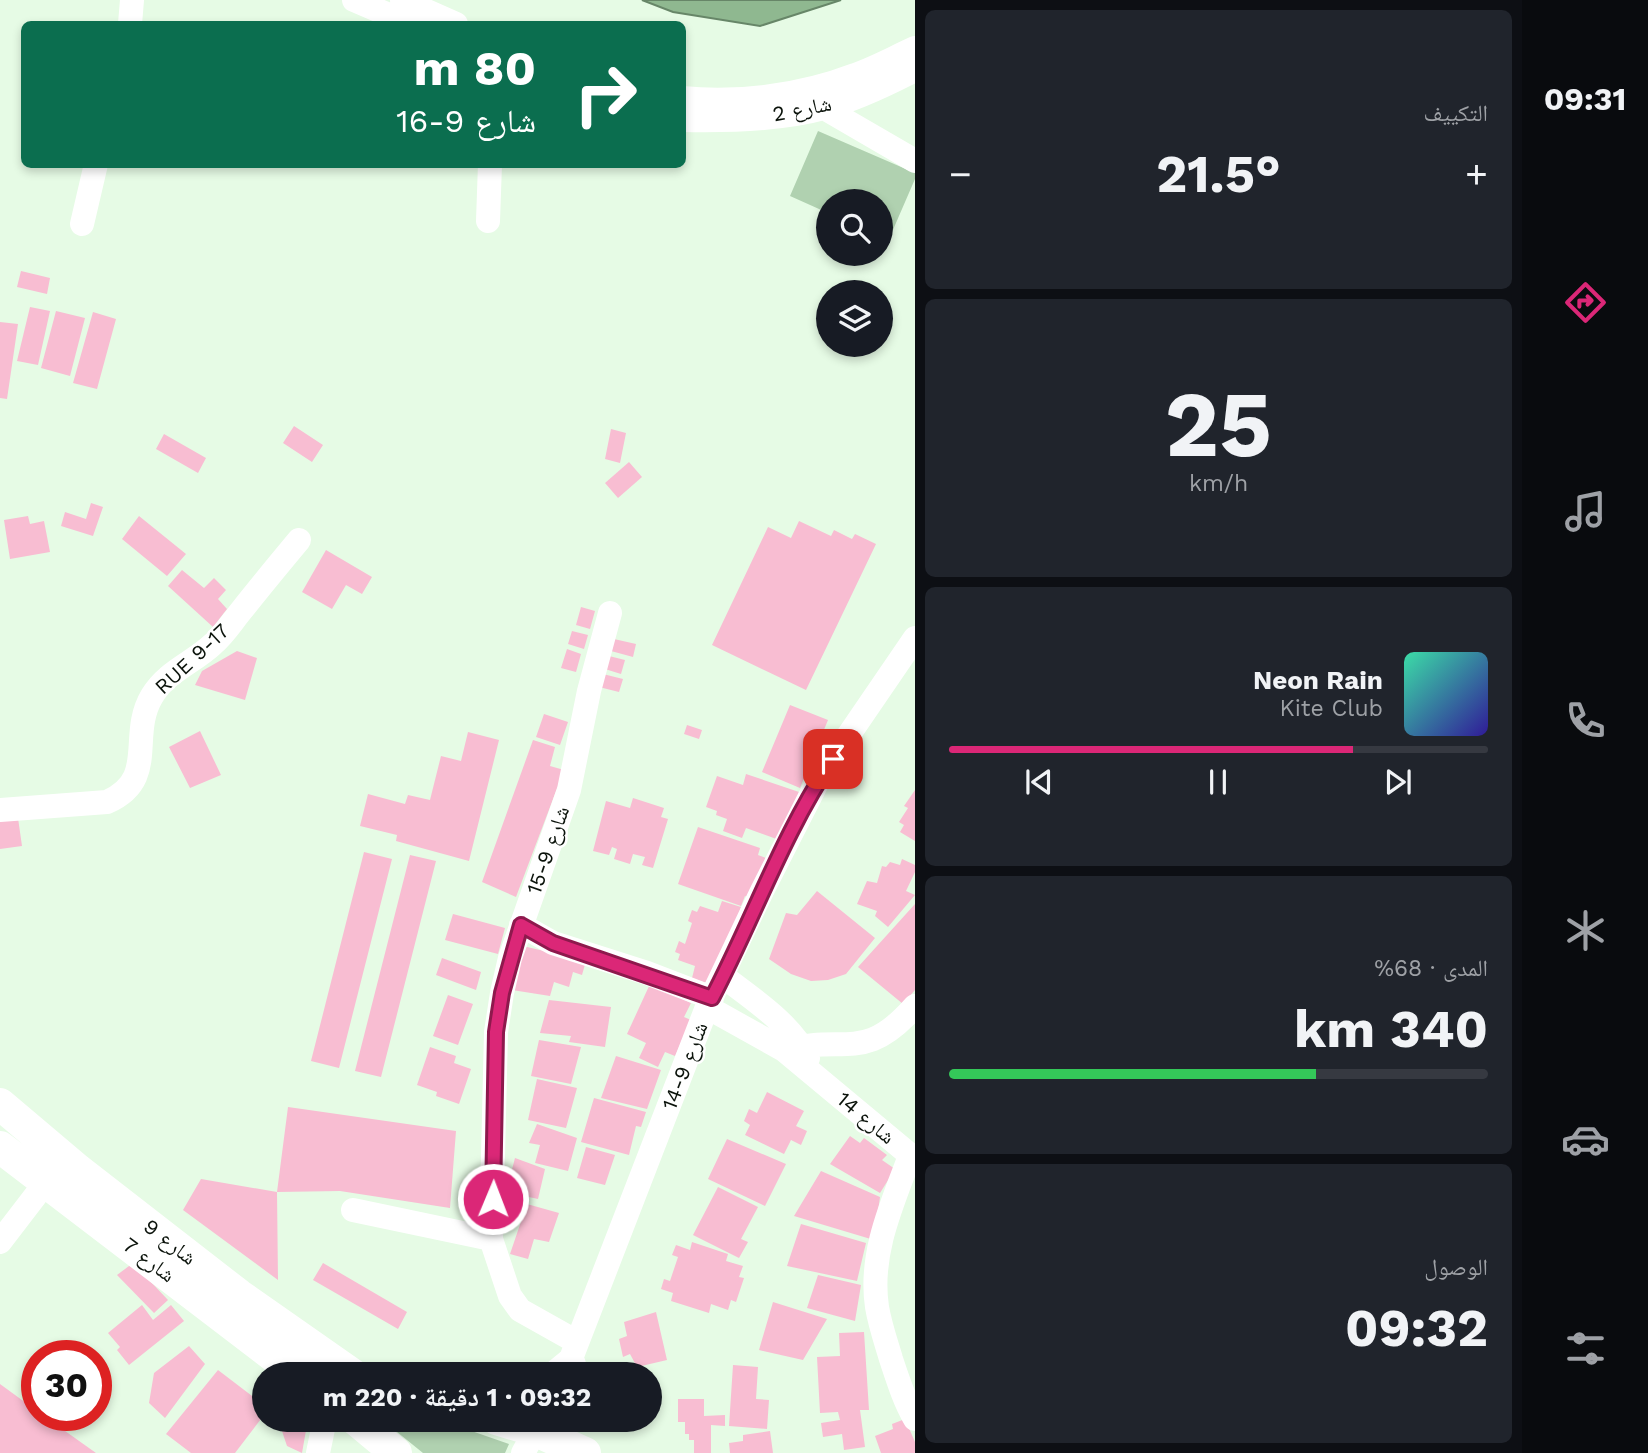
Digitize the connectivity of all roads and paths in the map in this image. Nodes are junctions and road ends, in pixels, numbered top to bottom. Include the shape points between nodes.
1 (132, 0) edge
2 (402, 0) edge
3 (359, 1) edge
4 (130, 21) edge
5 (403, 21) edge
6 (449, 21) edge
7 (915, 48) edge
8 (915, 70) edge
9 (686, 98) edge
10 (824, 108) junction
11 (686, 120) edge
12 (915, 162) edge
13 (95, 168) edge
14 (490, 168) edge
15 (488, 221) dead end
16 (82, 224) dead end
17 (299, 540) dead end
18 (610, 613) dead end
19 (915, 638) edge
20 (0, 810) edge
21 (521, 925) junction
22 (714, 994) junction
23 (915, 1006) edge
24 (793, 1048) junction
25 (0, 1104) edge
26 (0, 1147) edge
27 (913, 1157) edge
28 (46, 1182) junction
29 (353, 1210) dead end
30 (491, 1239) junction
31 (0, 1242) edge
32 (281, 1362) edge
33 (333, 1362) edge
34 (565, 1362) edge
35 (569, 1362) edge
36 (915, 1419) edge
37 (323, 1432) edge
38 (371, 1432) edge
39 (575, 1432) edge
40 (534, 1434) edge
41 (318, 1453) edge
42 (396, 1453) edge
43 (585, 1453) edge

1 - 4 street
2 - 6 street
3 - 5 street
7 - 9 street, شارع 2 via 854,76 804,90 747,98
8 - 10 street, شارع 2
10 - 11 street, شارع 2
10 - 12 street
13 - 16 street
14 - 15 street
17 - 20 street, RUE 9-17 via 214,644 164,679 152,696 143,717 138,771 122,796 107,802
18 - 21 street, شارع 9-15 via 569,790
19 - 22 street, شارع 9-14 via 820,777
21 - 22 street via 553,943
21 - 30 street, شارع 9-15 via 496,1032
22 - 24 street
22 - 24 street via 767,1011
22 - 35 street, شارع 9-14
23 - 24 street via 891,1030 866,1043
24 - 27 street, شارع 14 via 818,1077
25 - 33 main road, شارع 9 via 239,1295
26 - 28 main road, شارع 7
27 - 36 street via 887,1217 876,1277 885,1339 904,1401
28 - 31 street
28 - 32 main road, شارع 7
29 - 30 street
30 - 34 street, شارع 9-15 via 510,1296
37 - 41 street
38 - 42 main road
39 - 43 main road
40 - 43 main road

